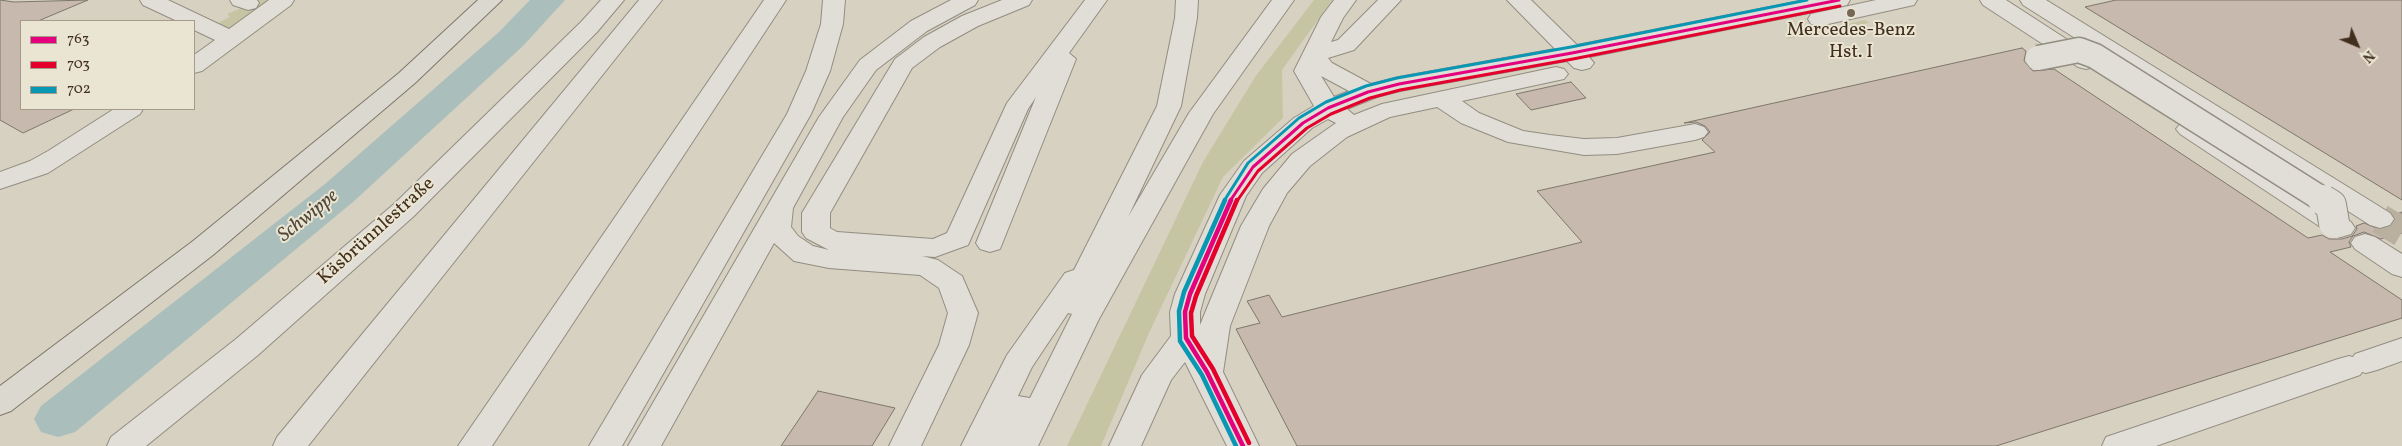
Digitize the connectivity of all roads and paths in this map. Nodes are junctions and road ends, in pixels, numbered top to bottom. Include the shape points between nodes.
1 (150, 0) edge
2 (283, 0) edge
3 (470, 0) edge
4 (491, 0) edge
5 (613, 0) edge
6 (775, 0) edge
7 (790, 0) edge
8 (834, 0) edge
9 (967, 0) edge
10 (1020, 0) edge
11 (1187, 0) edge
12 (1283, 0) edge
13 (1345, 0) edge
14 (1390, 0) edge
15 (1518, 0) edge
16 (1839, 0) edge
17 (1906, 0) edge
18 (1991, 0) edge
19 (2031, 0) edge
20 (654, 1) edge
21 (1090, 8) edge
22 (193, 20) edge
23 (195, 21) edge
24 (231, 38) junction
25 (1313, 55) junction
26 (2038, 58) dead end
27 (1579, 60) junction
28 (195, 65) edge
29 (1368, 92) junction
30 (1440, 98) junction
31 (1328, 108) junction
32 (129, 110) edge
33 (1354, 124) junction
34 (1695, 132) dead end
35 (1, 176) edge
36 (780, 210) junction
37 (2380, 219) tunnel mouth
38 (1109, 232) junction
39 (2347, 232) junction
40 (990, 243) dead end
41 (2401, 265) edge
42 (1084, 319) junction
43 (1186, 338) junction
44 (2402, 349) edge
45 (1207, 372) junction
46 (0, 378) edge
47 (0, 403) edge
48 (123, 446) edge
49 (289, 446) edge
50 (474, 446) edge
51 (494, 446) edge
52 (606, 446) edge
53 (644, 446) edge
54 (905, 446) edge
55 (978, 446) edge
56 (1001, 446) edge
57 (1022, 446) edge
58 (1029, 446) edge
59 (1126, 446) edge
60 (1243, 446) edge
61 (2118, 446) edge

1 - 22 street
2 - 24 street
3 - 46 highway via 274,168
4 - 47 highway via 400,84 203,248
5 - 48 street, Käsbrünnlestraße via 404,210 247,347
6 - 50 street
7 - 51 street
8 - 52 street via 832,24 818,71 799,114
9 - 36 street via 919,26 868,65 831,117
10 - 21 street via 970,21 903,64 816,213 816,232 832,240 935,248 958,240 1016,108
11 - 38 street via 1169,106
12 - 42 street via 1201,113
13 - 25 street via 1332,17
14 - 25 street via 1346,45
15 - 27 street
16 - 27 street
17 - 27 street
18 - 39 street
19 - 37 street
20 - 49 street
21 - 40 street
23 - 24 street
24 - 28 street
25 - 29 street via 1324,68
25 - 31 street via 1306,71
26 - 39 street, bridge via 2079,50 2095,56 2331,205
27 - 29 street via 1400,84
27 - 30 street
29 - 31 street
30 - 33 street via 1382,111
30 - 34 street via 1470,118 1516,137 1584,147 1618,146
31 - 33 street
31 - 43 street via 1279,143 1253,167 1233,195 1190,294 1185,312
32 - 35 street via 51,160
33 - 45 street via 1301,160 1276,189 1255,226 1215,326
36 - 53 street
36 - 54 street via 777,228 804,254 928,267 952,284 963,313 954,345
38 - 55 street via 1018,363
38 - 56 street
39 - 41 street
42 - 57 street
42 - 58 street
43 - 45 street
43 - 59 street via 1158,375
44 - 61 street
45 - 60 street

